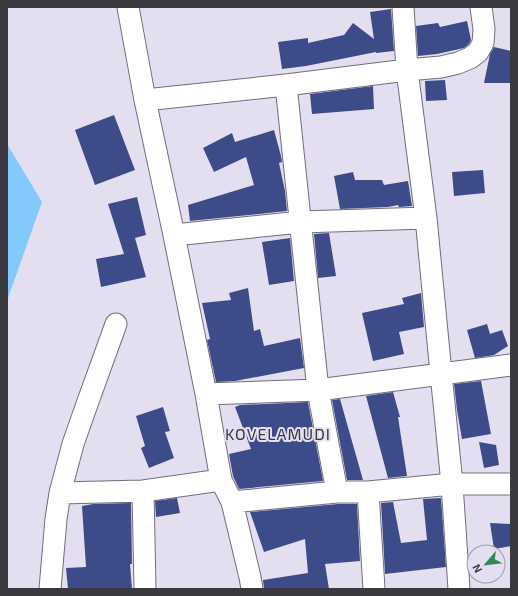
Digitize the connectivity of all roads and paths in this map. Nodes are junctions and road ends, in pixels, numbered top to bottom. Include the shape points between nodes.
1 (128, 7) edge
2 (403, 7) edge
3 (481, 7) edge
4 (407, 70) junction
5 (286, 85) junction
6 (145, 100) junction
7 (426, 218) junction
8 (301, 222) junction
9 (174, 235) junction
10 (116, 324) dead end
11 (511, 365) edge
12 (442, 373) junction
13 (318, 390) junction
14 (206, 394) junction
15 (221, 480) junction
16 (452, 484) junction
17 (511, 484) edge
18 (143, 491) junction
19 (337, 492) junction
20 (368, 492) junction
21 (60, 493) junction
22 (232, 502) junction
23 (50, 589) edge
24 (145, 589) edge
25 (252, 589) edge
26 (374, 589) edge
27 (459, 589) edge

1 - 6 street
2 - 4 street
3 - 4 street via 484,29 483,43 478,52 458,64
4 - 5 street
4 - 7 street
5 - 6 street
5 - 8 street
6 - 9 street
7 - 8 street
7 - 12 street
8 - 9 street
8 - 13 street
9 - 14 street
10 - 21 street via 83,414
11 - 12 street
12 - 13 street
12 - 16 street
13 - 14 street
13 - 19 street
14 - 15 street
15 - 18 street
15 - 22 street
16 - 17 street
16 - 20 street
16 - 27 street
18 - 21 street
18 - 24 street
19 - 20 street
19 - 22 street
20 - 26 street
21 - 23 street
22 - 25 street

